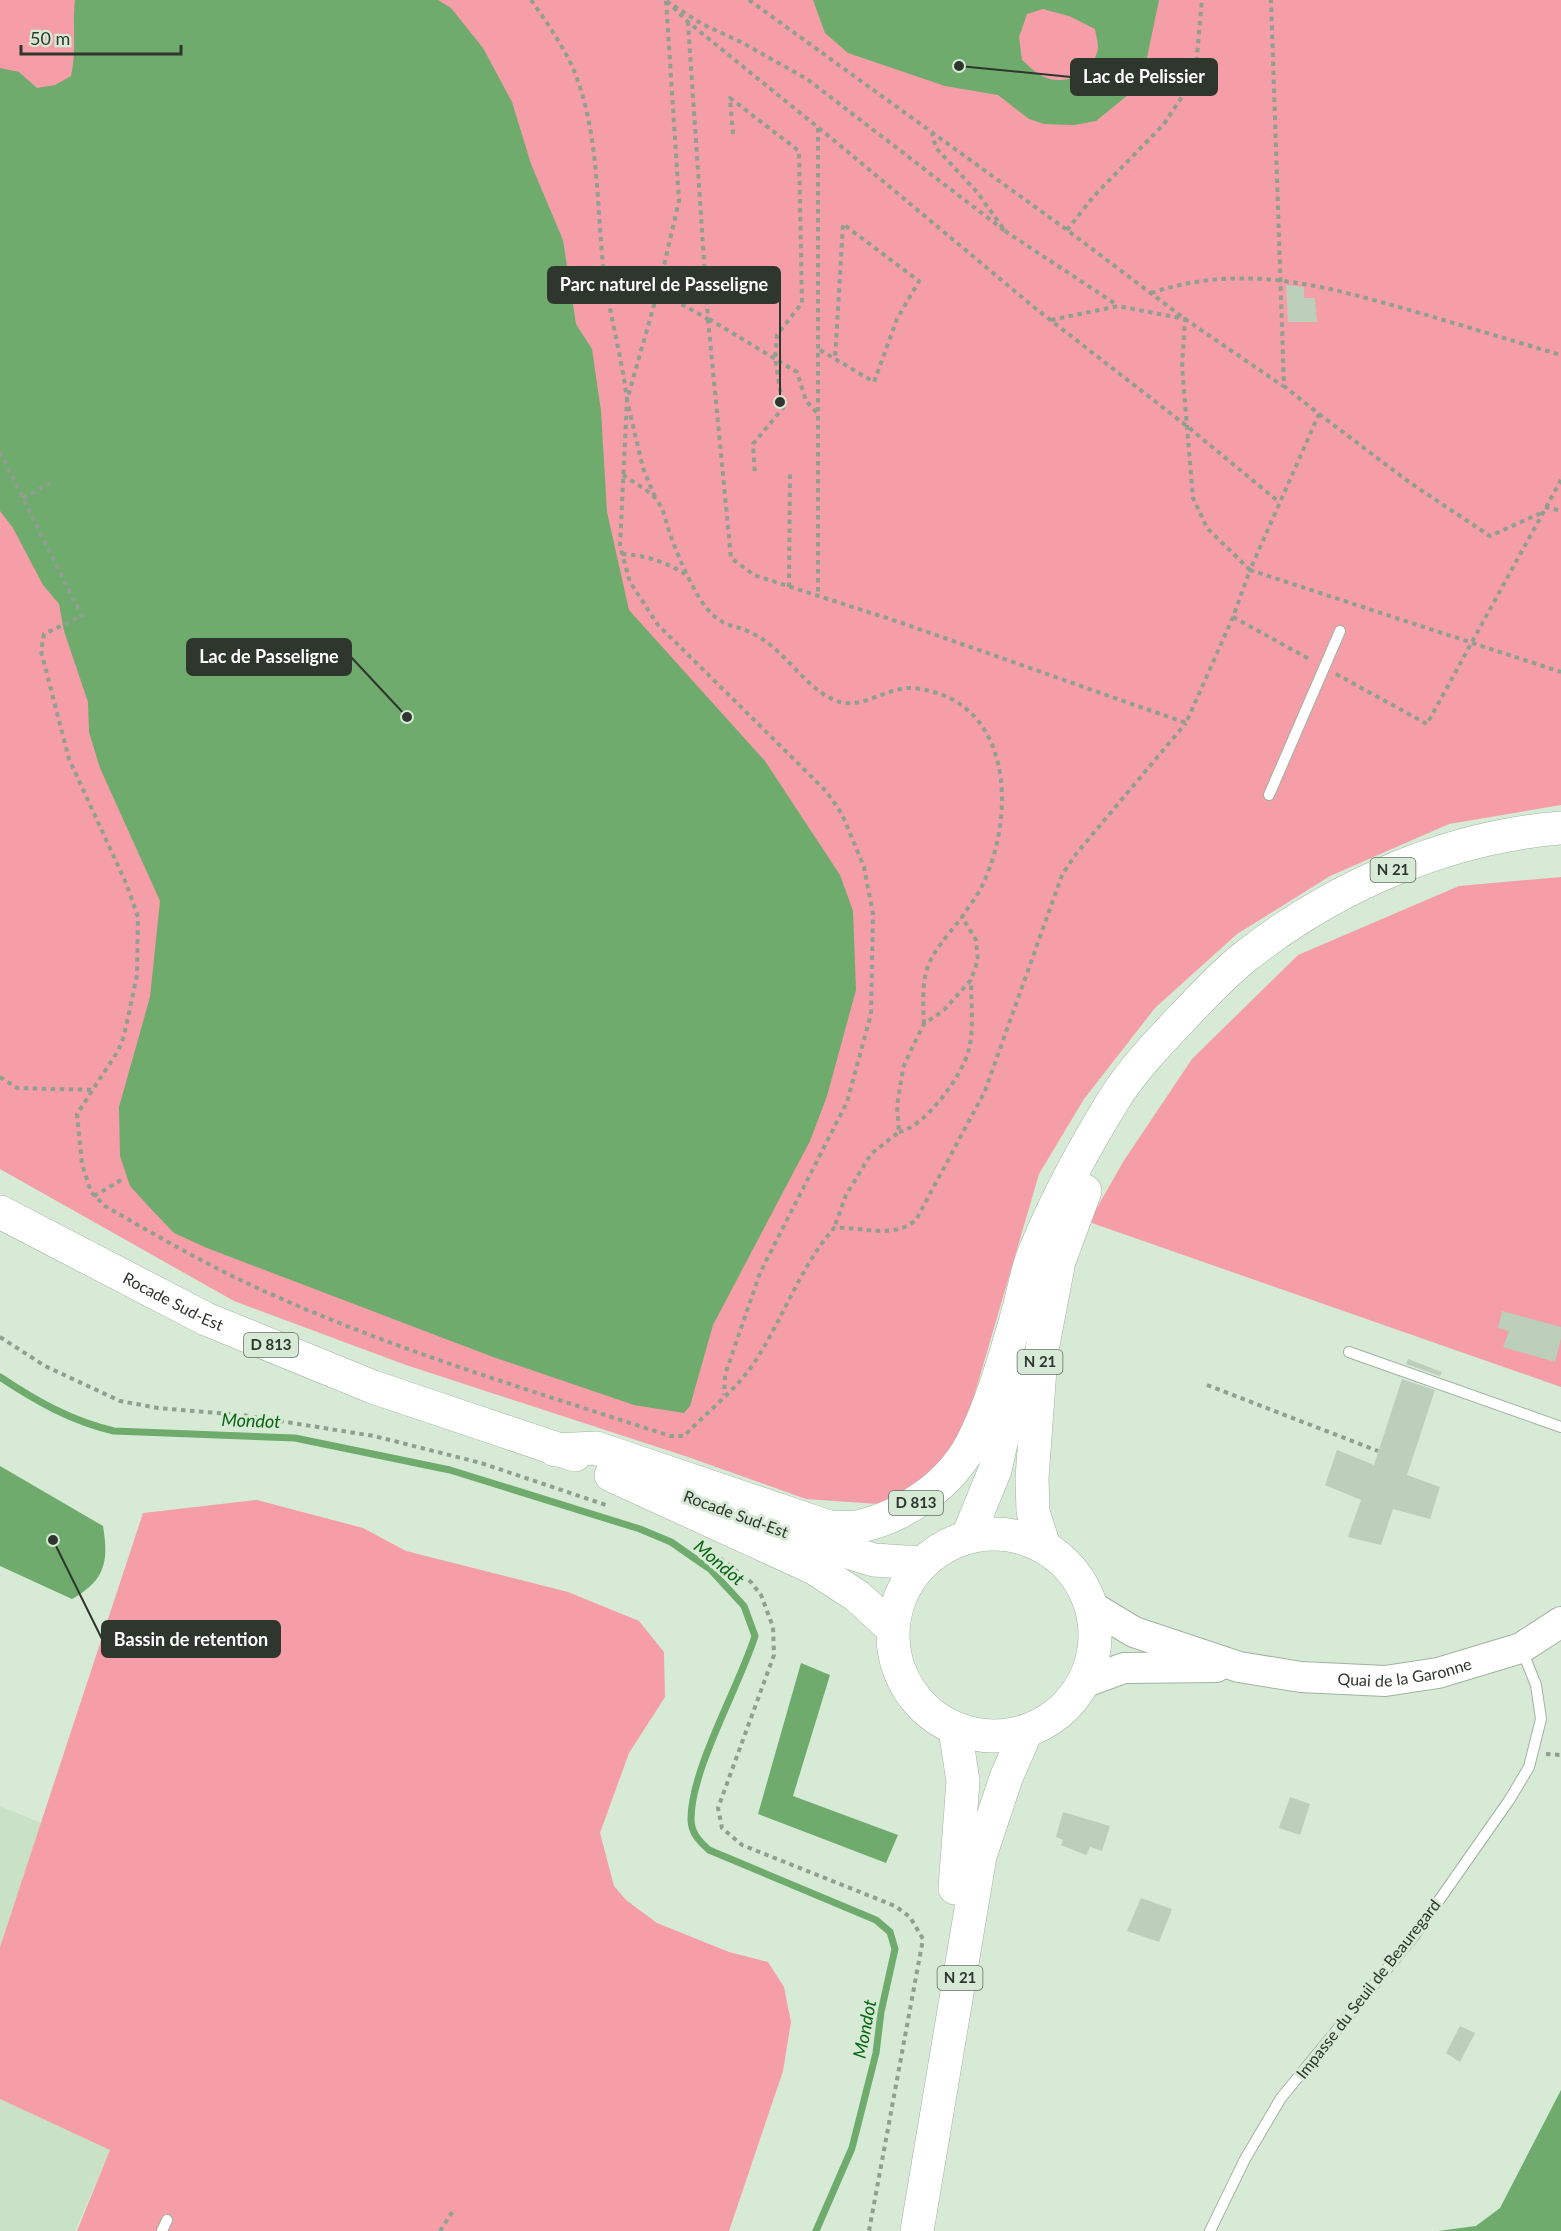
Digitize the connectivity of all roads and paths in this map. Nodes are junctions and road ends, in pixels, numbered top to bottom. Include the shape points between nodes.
1 (531, 0) edge
2 (666, 0) edge
3 (748, 0) edge
4 (1202, 0) edge
5 (1270, 0) edge
6 (688, 22) junction
7 (818, 128) junction
8 (932, 133) junction
9 (733, 134) dead end
10 (1067, 230) junction
11 (1005, 231) junction
12 (1281, 279) junction
13 (658, 291) junction
14 (1151, 293) junction
15 (1118, 306) junction
16 (708, 319) junction
17 (1051, 320) junction
18 (1185, 320) junction
19 (820, 350) junction
20 (1561, 355) edge
21 (775, 358) junction
22 (835, 359) junction
23 (1284, 386) junction
24 (627, 400) junction
25 (1319, 414) junction
26 (819, 416) junction
27 (1188, 427) junction
28 (0, 452) edge
29 (790, 472) dead end
30 (623, 475) junction
31 (755, 475) dead end
32 (1561, 480) edge
33 (52, 482) dead end
34 (655, 497) junction
35 (23, 498) junction
36 (1279, 502) junction
37 (1545, 507) junction
38 (1561, 512) edge
39 (1542, 513) junction
40 (622, 554) junction
41 (1250, 570) junction
42 (685, 574) junction
43 (789, 587) junction
44 (818, 595) junction
45 (1233, 617) junction
46 (1340, 631) dead end
47 (1472, 644) junction
48 (1323, 667) junction
49 (1561, 672) edge
50 (1186, 723) junction
51 (1269, 795) dead end
52 (1561, 828) edge
53 (1561, 839) edge
54 (962, 917) junction
55 (971, 980) junction
56 (924, 1024) junction
57 (0, 1077) edge
58 (94, 1090) junction
59 (899, 1132) junction
60 (1076, 1166) junction
61 (123, 1179) dead end
62 (94, 1196) junction
63 (0, 1212) edge
64 (834, 1228) junction
65 (0, 1337) edge
66 (1349, 1352) dead end
67 (1207, 1385) dead end
68 (724, 1395) junction
69 (1561, 1427) edge
70 (555, 1450) junction
71 (1378, 1451) dead end
72 (614, 1507) dead end
73 (968, 1536) junction
74 (1044, 1546) junction
75 (710, 1550) dead end
76 (921, 1563) junction
77 (1091, 1606) junction
78 (1561, 1622) edge
79 (892, 1628) junction
80 (1521, 1648) junction
81 (1239, 1666) junction
82 (1083, 1683) junction
83 (955, 1729) junction
84 (1026, 1731) junction
85 (1545, 1754) dead end
86 (1561, 1755) edge
87 (453, 2211) dead end
88 (440, 2231) edge
89 (869, 2231) edge
90 (904, 2231) edge
91 (917, 2231) edge
92 (1210, 2231) edge

1 - 24 path via 572,67 586,117 596,176 604,275
2 - 6 path
2 - 11 path via 702,24 807,80
2 - 13 path via 679,201
3 - 8 path
4 - 10 path via 1195,77 1164,124 1094,196
5 - 12 path
6 - 7 path
6 - 16 path
7 - 17 path
7 - 19 path
8 - 10 path
8 - 11 path via 936,147 977,192
9 - 21 path via 730,98 799,151 802,303 777,335
10 - 14 path
11 - 15 path
12 - 14 path via 1216,280
12 - 20 path via 1333,288
12 - 23 path
13 - 16 path
13 - 24 path
14 - 18 path
15 - 17 path
15 - 18 path
16 - 21 path
16 - 43 path via 731,558 754,575
17 - 27 path
18 - 23 path
18 - 27 path via 1182,367
19 - 22 path
19 - 26 path
21 - 26 path via 797,372 806,401
21 - 31 path via 783,408 753,444
22 - 22 path via 874,382 897,319 919,281 843,224
23 - 25 path
24 - 30 path
24 - 34 path via 643,468
25 - 36 path
25 - 39 path via 1409,482 1490,536
26 - 44 path
27 - 36 path
27 - 41 path via 1193,498 1208,528
28 - 35 path
29 - 43 path
30 - 34 path
30 - 40 path
32 - 37 path
33 - 35 path
34 - 42 path
35 - 58 path via 82,616 44,634 41,651 69,759 138,917 137,975 124,1036
36 - 41 path
37 - 38 path
37 - 39 path
39 - 47 path
40 - 42 path via 670,564
40 - 68 path via 630,582 658,626 826,791 842,814 864,867 873,914 871,1014 856,1076 834,1129 760,1273 725,1375
41 - 45 path
41 - 47 path
42 - 54 path via 712,614 771,646 834,700 870,701 911,688 946,696 970,711 986,731 1002,772 1000,826 982,887
43 - 44 path
44 - 50 path
45 - 48 path
45 - 50 path
46 - 48 lane
47 - 48 path via 1427,724
47 - 49 path
48 - 51 lane
50 - 64 path via 1062,875 986,1090 916,1220 903,1228 880,1233
52 - 60 main road, N 21 via 1500,837 1388,872 1289,924 1244,957 1156,1045 1114,1099
53 - 74 main road, N 21 via 1494,849 1449,862 1376,890 1321,919 1244,976 1156,1073 1122,1121 1088,1183 1059,1261 1041,1355 1032,1478 1033,1512
54 - 55 path via 976,940 979,955
54 - 56 path via 931,955 923,978
55 - 56 path via 944,1010
55 - 59 path via 969,1049 952,1085 927,1114 908,1130
56 - 59 path via 903,1068 897,1106
57 - 58 path via 17,1088
58 - 62 path via 77,1114 76,1125 82,1164
59 - 64 path via 871,1154 846,1196
60 - 70 main road, D 813 via 1034,1253 1001,1367 972,1444 922,1499 859,1527 829,1527 596,1448
60 - 73 main road, N 21 via 1043,1259 994,1470
61 - 62 path
62 - 68 path via 203,1261 319,1315 393,1344 670,1436 684,1436
63 - 70 main road, Rocade Sud-Est / D 813 via 206,1319 373,1387
64 - 68 path via 821,1243 753,1363
65 - 72 path via 45,1366 120,1401 374,1436 481,1463
66 - 69 lane
67 - 71 path
70 - 76 main road, Rocade Sud-Est / D 813 via 584,1457 838,1551 874,1560
70 - 79 main road, Rocade Sud-Est / D 813 via 814,1568 856,1596
73 - 74 main road via 1011,1535
73 - 76 main road via 943,1546
74 - 77 main road via 1076,1576
75 - 89 path via 752,1582 773,1627 774,1655 718,1808 722,1828 742,1845 895,1906 910,1917 923,1939
76 - 79 main road via 900,1593
77 - 81 street, Quai de la Garonne via 1134,1632
77 - 82 main road via 1094,1650
78 - 80 street, Quai de la Garonne
79 - 83 main road via 895,1659 907,1689 928,1713
80 - 81 street, Quai de la Garonne via 1438,1673 1384,1681 1302,1677
80 - 92 lane, Impasse du Seuil de Beauregard via 1536,1685 1541,1719 1529,1767 1414,1936 1281,2098 1245,2159
81 - 82 street, Quai de la Garonne via 1124,1668
82 - 84 main road via 1069,1704 1050,1720
83 - 84 main road via 978,1736 1003,1737
83 - 90 main road, N 21 via 963,1781 959,1862
84 - 91 main road, N 21 via 980,1856
85 - 86 path
87 - 88 path

